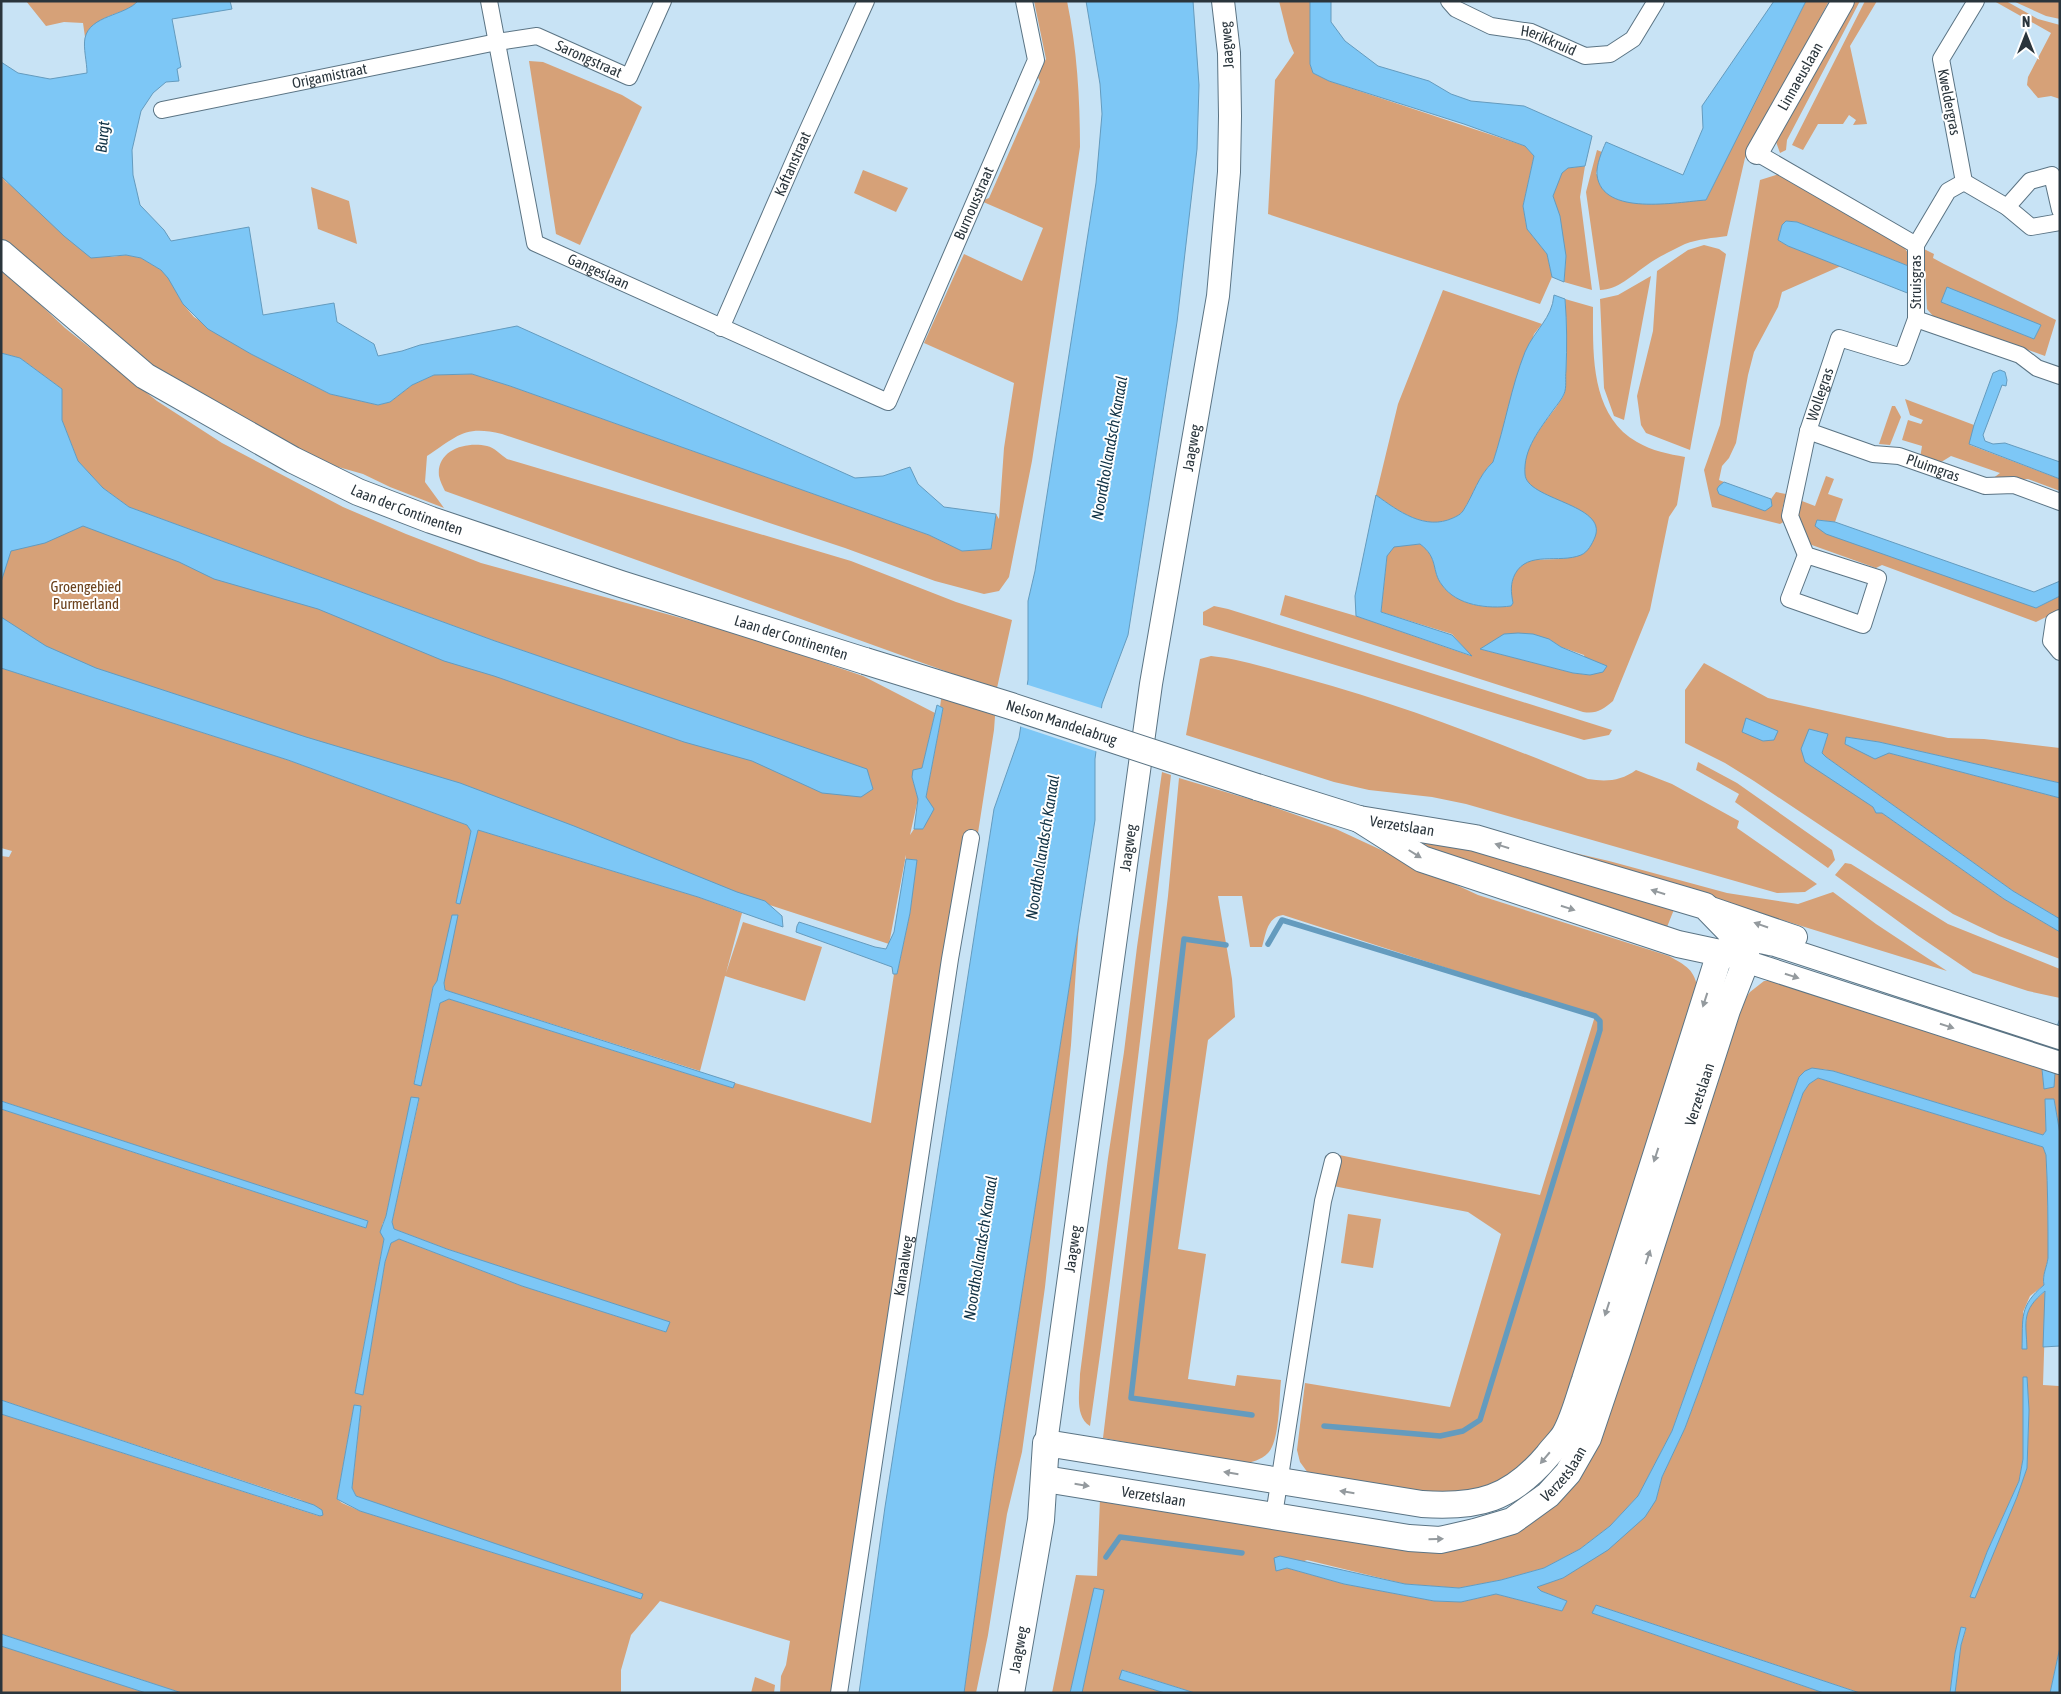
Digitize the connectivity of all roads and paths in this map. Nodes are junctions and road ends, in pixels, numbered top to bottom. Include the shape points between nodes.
1 (489, 1) edge
2 (664, 1) edge
3 (866, 1) edge
4 (1024, 1) edge
5 (1223, 1) edge
6 (1449, 1) edge
7 (1656, 1) edge
8 (1843, 1) edge
9 (1976, 1) edge
10 (497, 42) junction
11 (162, 110) dead end
12 (1757, 153) joint
13 (1964, 182) junction
14 (2007, 207) junction
15 (2060, 210) edge
16 (2060, 222) edge
17 (1916, 245) junction
18 (1, 253) edge
19 (1916, 319) junction
20 (721, 328) junction
21 (2060, 376) edge
22 (888, 402) joint
23 (1808, 430) junction
24 (2060, 502) edge
25 (1806, 555) junction
26 (2060, 618) edge
27 (2060, 652) edge
28 (865, 661) joint
29 (1257, 786) joint
30 (1359, 819) junction
31 (971, 838) dead end
32 (1705, 906) junction
33 (1735, 952) junction
34 (2045, 1023) edge
35 (2060, 1038) edge
36 (2060, 1063) edge
37 (1333, 1161) dead end
38 (1046, 1443) junction
39 (1044, 1479) junction
40 (1279, 1481) junction
41 (1274, 1516) junction
42 (839, 1693) edge
43 (1011, 1693) edge

1 - 10 street, Gangeslaan
2 - 10 street, Sarongstraat via 629,77 536,36
3 - 20 street, Kaftanstraat
4 - 22 street, Burnousstraat via 1036,60
5 - 38 main road, Jaagweg via 1229,53 1230,116 1218,296 1151,684
6 - 7 street, Herikkruid via 1456,9 1491,26 1531,32 1585,56 1610,54 1633,39
8 - 12 main road, Linnaeuslaan
9 - 13 street, Kweldergras via 1941,59
10 - 11 street, Origamistraat
10 - 20 street, Gangeslaan via 535,243
12 - 17 street, Struisgras
13 - 14 street
13 - 17 street via 1948,191
14 - 15 street via 2030,181 2052,174
14 - 16 street via 2031,227
17 - 19 street, Struisgras
18 - 28 main road, Laan der Continenten via 145,376 293,460 358,492 621,584
19 - 21 street, Struisgras via 2020,355 2037,368
19 - 23 street, Wollegras via 1902,357 1839,338
20 - 22 street, Gangeslaan
23 - 24 street, Pluimgras via 1873,454 1898,456 1985,486 2014,485
23 - 25 street, Wollegras via 1790,516
25 - 25 street via 1878,578 1863,625 1790,599
26 - 27 street via 2054,621 2051,641
28 - 29 main road, Nelson Mandelabrug, bridge
29 - 30 main road, Verzetslaan
32 -> 30 main road, Verzetslaan via 1475,838
30 -> 33 main road, Verzetslaan via 1422,859 1678,944
31 - 42 street, Kanaalweg
32 - 33 main road, Verzetslaan
34 -> 32 main road, Verzetslaan
33 - 34 main road, Verzetslaan via 1757,942 1775,945
33 -> 36 main road, Verzetslaan
33 -> 40 main road, Verzetslaan via 1565,1434 1532,1474 1508,1491 1478,1502 1450,1506
41 -> 33 main road, Verzetslaan via 1440,1540 1512,1521 1548,1495 1568,1473 1588,1438 1727,1010
34 - 35 main road, Verzetslaan
37 - 40 street via 1323,1201
38 - 39 main road, Jaagweg
40 -> 38 main road, Verzetslaan
39 -> 41 main road, Verzetslaan
39 - 43 main road, Jaagweg via 1041,1520
40 - 41 street

